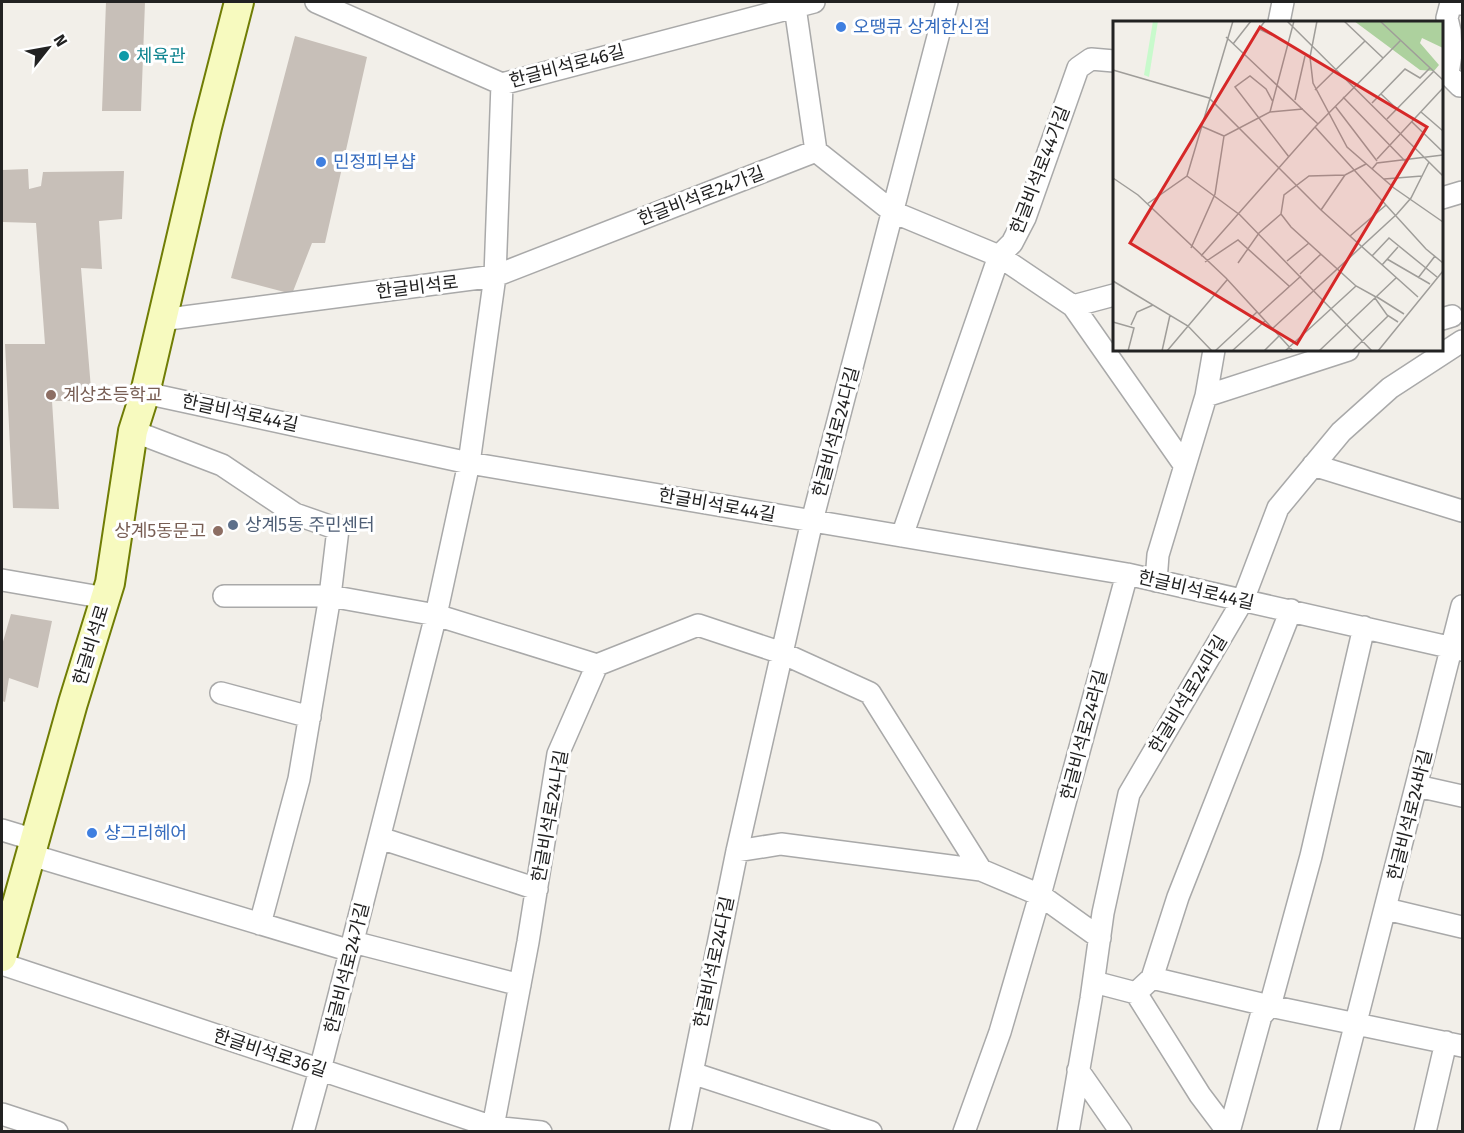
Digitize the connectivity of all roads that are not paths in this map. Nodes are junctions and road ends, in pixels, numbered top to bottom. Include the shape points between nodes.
1 (239, 2) edge
2 (316, 2) edge
3 (947, 2) edge
4 (1283, 2) edge
5 (805, 4) edge
6 (1462, 4) edge
7 (1279, 21) edge
8 (1462, 36) edge
9 (1113, 62) edge
10 (502, 84) junction
11 (816, 151) junction
12 (1462, 192) edge
13 (1443, 198) edge
14 (892, 212) junction
15 (999, 256) junction
16 (495, 276) junction
17 (1113, 295) edge
18 (1073, 306) junction
19 (161, 320) junction
20 (1462, 340) edge
21 (1214, 351) edge
22 (1345, 351) edge
23 (145, 393) junction
24 (1206, 396) junction
25 (134, 431) junction
26 (469, 463) junction
27 (1313, 465) junction
28 (1185, 466) junction
29 (1462, 511) edge
30 (813, 521) junction
31 (902, 536) junction
32 (1127, 574) junction
33 (2, 580) edge
34 (1156, 581) junction
35 (224, 596) dead end
36 (330, 596) junction
37 (106, 598) junction
38 (1243, 600) junction
39 (1462, 606) edge
40 (1291, 610) junction
41 (436, 615) junction
42 (1364, 627) junction
43 (1458, 649) edge
44 (782, 653) junction
45 (597, 665) junction
46 (221, 693) dead end
47 (310, 717) junction
48 (1417, 786) junction
49 (1462, 796) edge
50 (2, 830) edge
51 (380, 838) junction
52 (33, 847) junction
53 (737, 851) junction
54 (981, 870) junction
55 (537, 889) junction
56 (1040, 895) junction
57 (9, 903) edge
58 (1386, 909) junction
59 (260, 924) junction
60 (1462, 927) edge
61 (1100, 938) junction
62 (352, 946) junction
63 (2, 957) edge
64 (2, 964) edge
65 (1152, 978) junction
66 (1094, 982) junction
67 (520, 985) junction
68 (1136, 993) junction
69 (1270, 1006) junction
70 (1356, 1024) junction
71 (1454, 1044) edge
72 (321, 1070) junction
73 (1078, 1070) junction
74 (692, 1073) junction
75 (2, 1114) edge
76 (492, 1129) edge
77 (57, 1131) edge
78 (303, 1131) edge
79 (541, 1131) edge
80 (680, 1131) edge
81 (871, 1131) edge
82 (964, 1131) edge
83 (1068, 1131) edge
84 (1121, 1131) edge
85 (1228, 1131) edge
86 (1328, 1131) edge
87 (1425, 1131) edge

1 - 19 main road, 한글비석로
2 - 10 street, 한글비석로46길
3 - 14 street, 한글비석로24다길
4 - 7 street
5 - 10 street, 한글비석로46길
5 - 11 street, 한글비석로46길
6 - 8 street via 1451,3 1447,18 1451,54 1448,74 1460,86 1457,49
9 - 15 street, 한글비석로44가길 via 1091,58 1078,68 1025,218 1012,243
10 - 16 street, 한글비석로24가길
11 - 14 street
11 - 16 street, 한글비석로24가길
12 - 13 street
14 - 15 street
14 - 30 street, 한글비석로24다길
15 - 18 street
15 - 31 street, 한글비석로44가길
16 - 19 street, 한글비석로
16 - 26 street, 한글비석로24가길
17 - 18 street
18 - 28 street
19 - 23 main road, 한글비석로
20 - 27 street, 한글비석로24마길 via 1390,388 1341,432
21 - 24 street
22 - 24 street
23 - 25 main road, 한글비석로
23 - 26 street, 한글비석로44길
24 - 28 street
25 - 36 street via 222,465 295,514 338,529
25 - 37 main road, 한글비석로
26 - 30 street, 한글비석로44길
26 - 41 street, 한글비석로24가길
27 - 29 street
27 - 38 street, 한글비석로24마길 via 1278,508
28 - 34 street via 1158,555
30 - 31 street, 한글비석로44길
30 - 44 street, 한글비석로24다길
31 - 32 street, 한글비석로44길
32 - 34 street, 한글비석로44길
32 - 56 street, 한글비석로24라길
33 - 37 street
34 - 38 street, 한글비석로44길
35 - 36 street
36 - 41 street
36 - 47 street
37 - 52 main road, 한글비석로
38 - 40 street, 한글비석로44길
38 - 61 street, 한글비석로24마길 via 1129,794
39 - 43 street, 한글비석로24바길
40 - 42 street, 한글비석로44길
40 - 65 street via 1178,897
41 - 45 street
41 - 51 street, 한글비석로24가길
42 - 43 street, 한글비석로44길
42 - 69 street via 1311,856
43 - 48 street, 한글비석로24바길
44 - 45 street via 698,625
44 - 53 street, 한글비석로24다길
44 - 54 street via 870,693
45 - 55 street, 한글비석로24나길 via 558,754
46 - 47 street
47 - 59 street via 299,779
48 - 49 street
48 - 58 street, 한글비석로24바길
50 - 52 street
51 - 55 street
51 - 62 street, 한글비석로24가길
52 - 57 main road, 한글비석로
52 - 59 street
53 - 54 street via 782,844
53 - 74 street, 한글비석로24다길
54 - 56 street
55 - 67 street, 한글비석로24나길
56 - 61 street
56 - 82 street, 한글비석로24라길 via 1000,1032
57 - 63 main road, 한글비석로
58 - 60 street
58 - 70 street, 한글비석로24바길
59 - 62 street
61 - 66 street, 한글비석로24마길
62 - 67 street
62 - 72 street, 한글비석로24가길
64 - 72 street, 한글비석로36길
65 - 68 street
65 - 69 street
66 - 68 street
66 - 73 street, 한글비석로24마길
67 - 76 street, 한글비석로24나길
68 - 85 street via 1200,1095
69 - 70 street
69 - 85 street via 1260,1016
70 - 71 street
70 - 86 street, 한글비석로24바길
71 - 87 street
72 - 76 street, 한글비석로36길
72 - 78 street, 한글비석로24가길
73 - 83 street, 한글비석로24마길
73 - 84 street
74 - 80 street, 한글비석로24다길
74 - 81 street
75 - 77 street
76 - 79 street, 한글비석로36길

